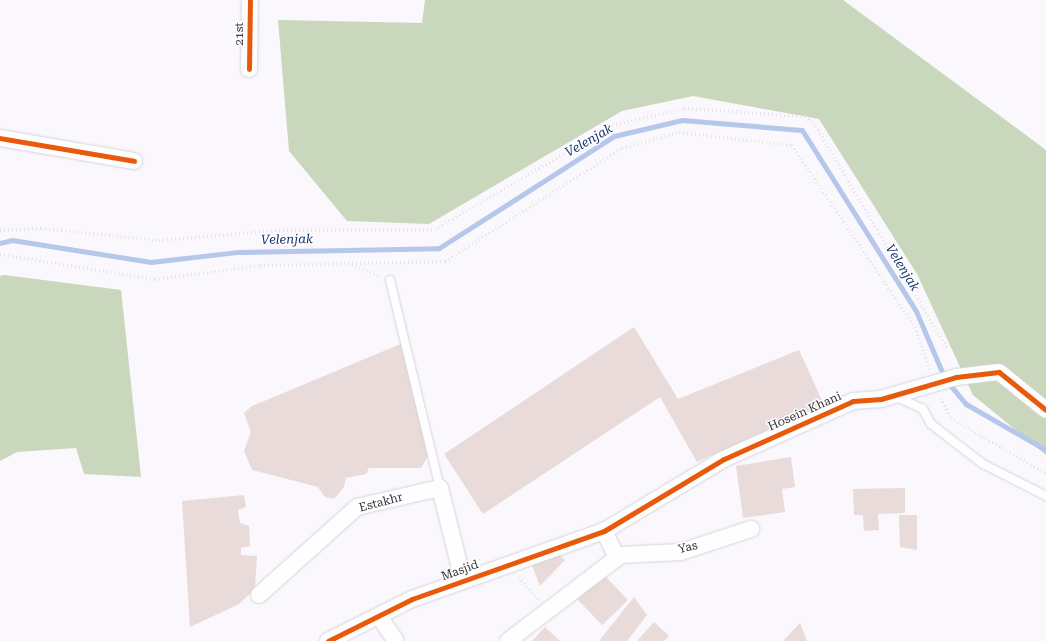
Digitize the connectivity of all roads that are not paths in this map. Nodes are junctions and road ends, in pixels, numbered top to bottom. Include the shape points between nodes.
1 (250, 0) edge
2 (249, 69) dead end
3 (0, 138) edge
4 (134, 161) dead end
5 (390, 280) road end
6 (894, 395) junction
7 (1046, 410) edge
8 (440, 488) junction
9 (1046, 496) edge
10 (751, 529) dead end
11 (604, 531) junction
12 (619, 557) junction
13 (463, 580) junction
14 (259, 595) dead end
15 (379, 616) junction
16 (328, 641) edge
17 (396, 641) edge
18 (508, 641) edge

1 - 2 street, 21st
3 - 4 street
5 - 8 lane
6 - 7 street, Hosein Khani via 956,378 999,372
6 - 9 lane via 923,409 931,424 983,464
6 - 11 street, Hosein Khani via 853,401 724,459
8 - 13 street
8 - 14 street, Estakhr via 357,507
10 - 12 street, Yas via 681,552
11 - 12 street
11 - 13 street, Masjid
12 - 18 street
13 - 15 street, Masjid
15 - 16 street, Masjid
15 - 17 street

